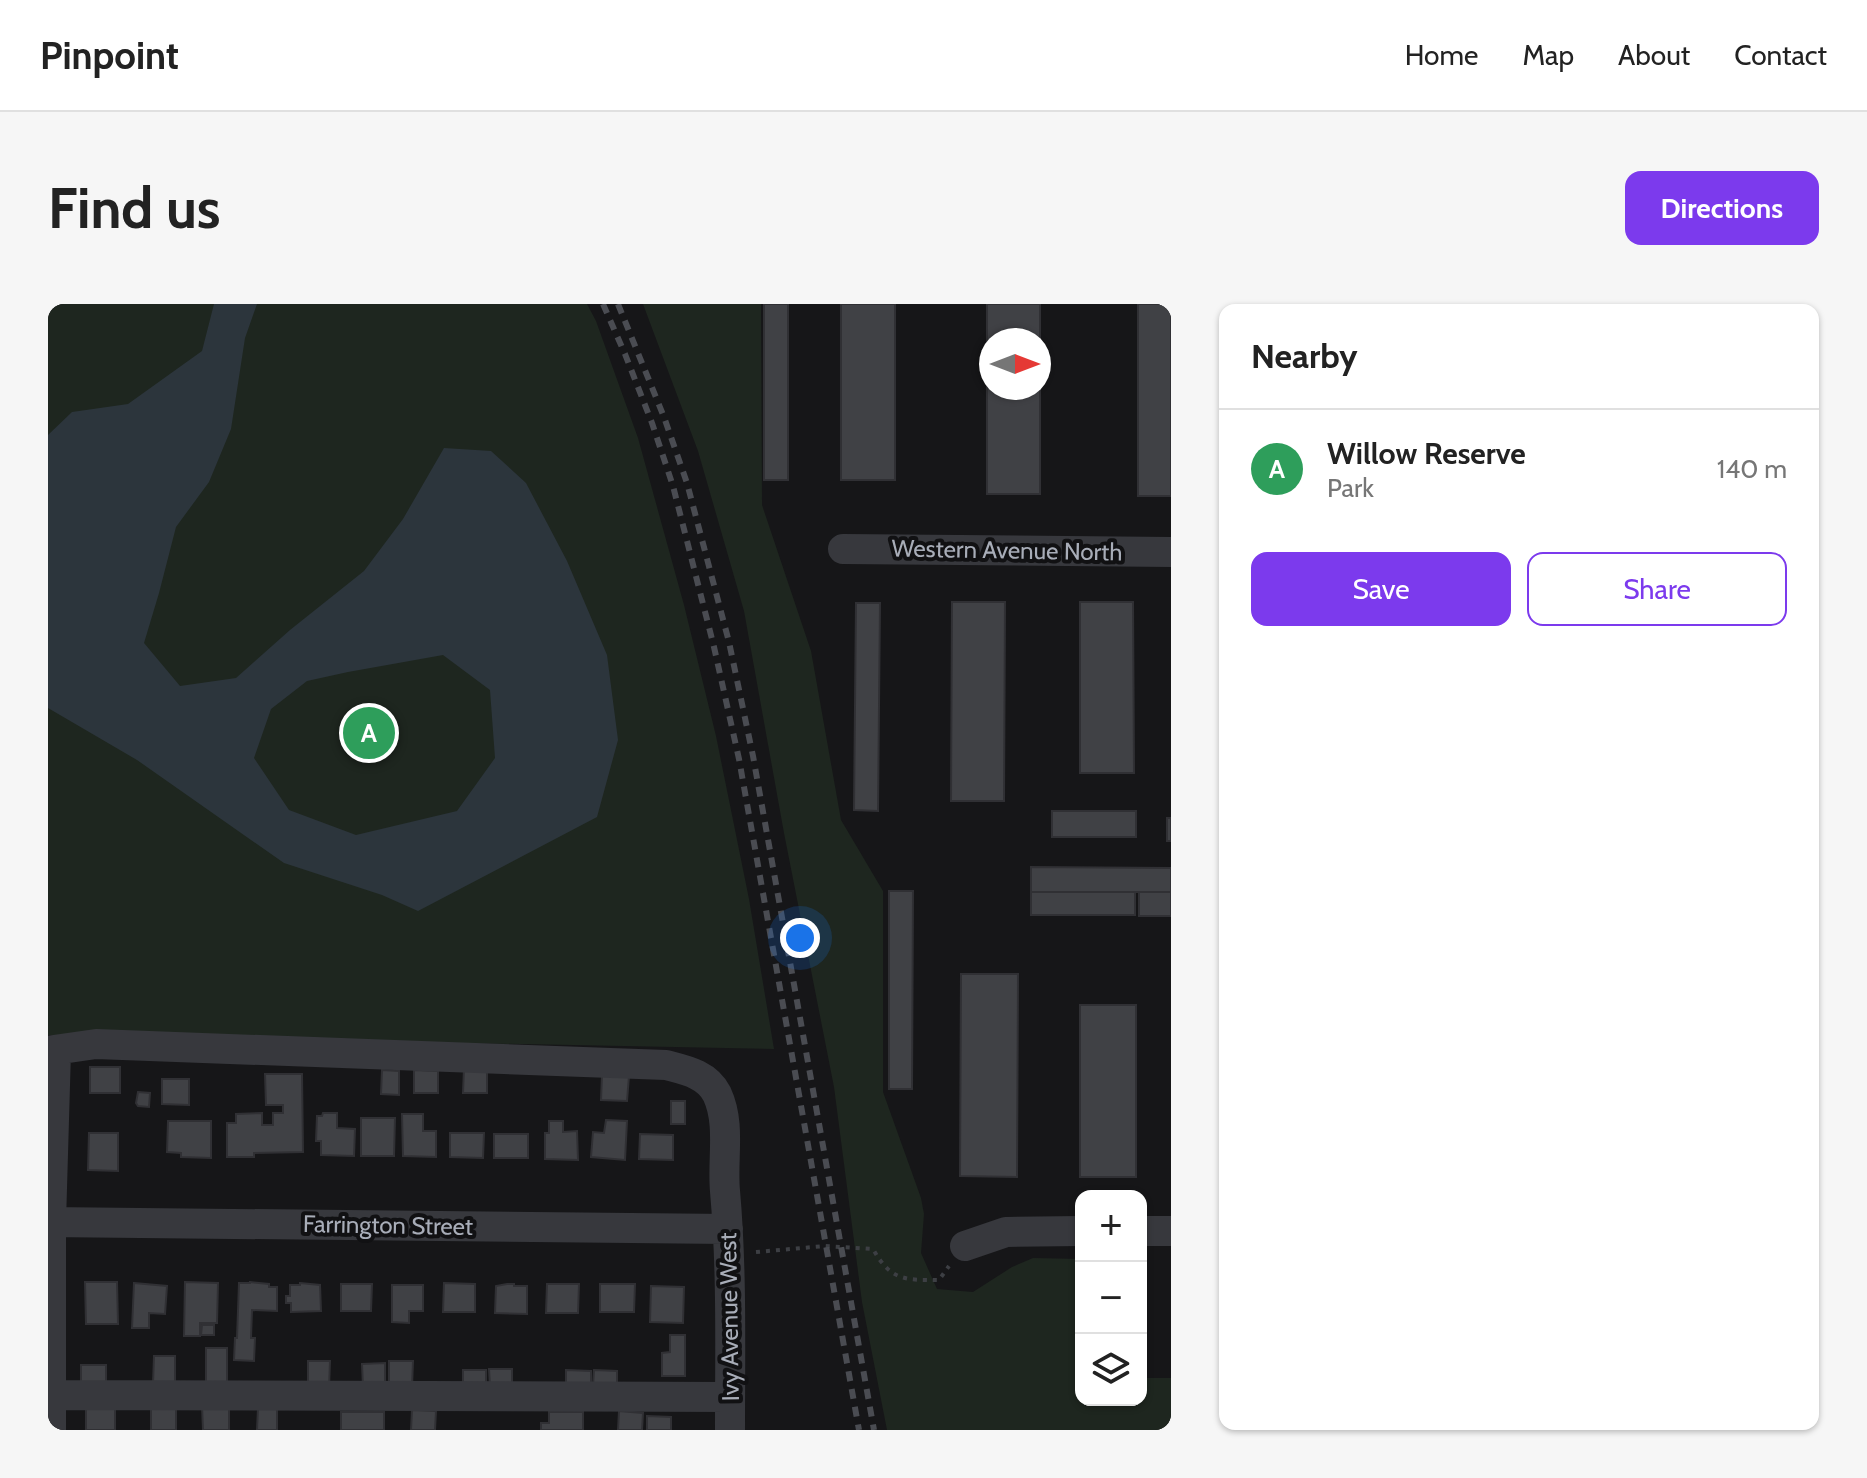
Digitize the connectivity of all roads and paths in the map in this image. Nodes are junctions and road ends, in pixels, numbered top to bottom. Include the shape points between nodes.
1 (843, 549) dead end
2 (1171, 552) edge
3 (52, 1051) edge
4 (50, 1222) edge
5 (728, 1230) junction
6 (1075, 1231) edge
7 (1147, 1231) edge
8 (1171, 1231) edge
9 (965, 1246) joint
10 (50, 1395) edge
11 (730, 1397) junction
12 (51, 1430) edge
13 (730, 1430) edge

1 - 2 street, Western Avenue North
3 - 4 street
3 - 5 street, Ivy Avenue West via 96,1044 666,1065 695,1072 716,1090 724,1114
4 - 5 street, Farrington Street
4 - 10 street
5 - 9 path via 773,1250 873,1249 891,1274 910,1280 939,1280
5 - 11 street, Ivy Avenue West
6 - 9 street via 1006,1232
7 - 8 street
10 - 11 street
10 - 12 street
11 - 13 street, Ivy Avenue West

